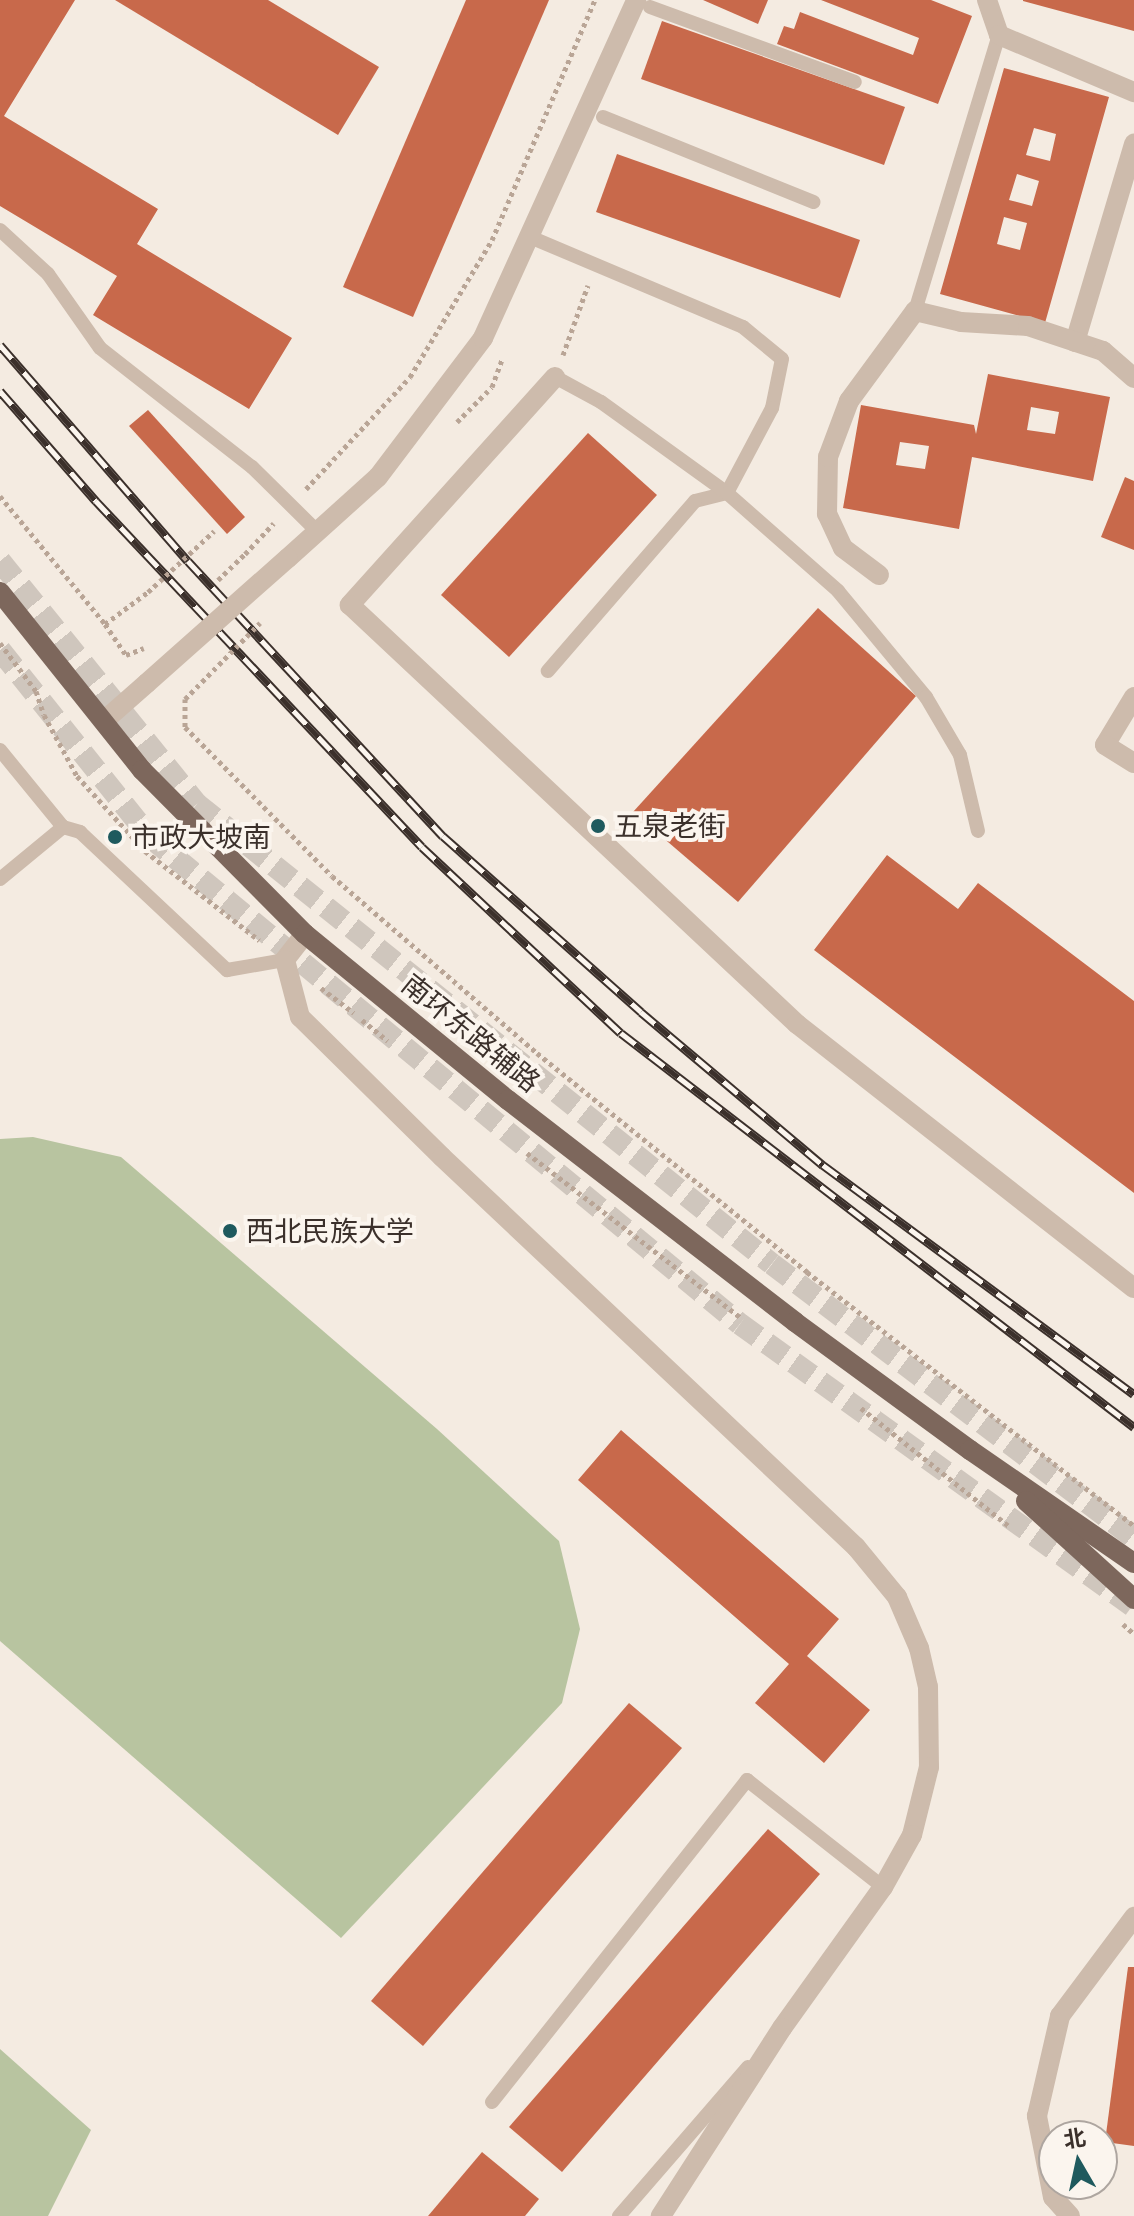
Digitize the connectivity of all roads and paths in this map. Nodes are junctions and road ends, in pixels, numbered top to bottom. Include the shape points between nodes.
1 (595, 0) edge
2 (987, 0) edge
3 (643, 3) edge
4 (999, 35) junction
5 (855, 82) dead end
6 (1134, 92) edge
7 (603, 117) dead end
8 (1134, 144) edge
9 (813, 202) dead end
10 (0, 230) edge
11 (530, 237) junction
12 (595, 265) junction
13 (915, 311) junction
14 (1075, 342) junction
15 (555, 377) junction
16 (1134, 378) edge
17 (727, 493) junction
18 (0, 496) edge
19 (291, 505) junction
20 (214, 531) dead end
21 (317, 531) junction
22 (245, 554) dead end
23 (879, 575) dead end
24 (0, 592) edge
25 (263, 619) dead end
26 (105, 624) junction
27 (148, 647) dead end
28 (548, 671) dead end
29 (1134, 697) edge
30 (105, 720) junction
31 (0, 750) edge
32 (1134, 763) edge
33 (63, 827) junction
34 (978, 831) dead end
35 (0, 879) edge
36 (305, 934) junction
37 (285, 960) junction
38 (1134, 1288) edge
39 (970, 1450) junction
40 (1134, 1526) edge
41 (1134, 1563) edge
42 (1134, 1599) edge
43 (883, 1887) junction
44 (1134, 1917) edge
45 (782, 2028) junction
46 (492, 2102) dead end
47 (619, 2216) edge
48 (661, 2216) edge
49 (1070, 2216) edge

1 - 19 path via 492,240 468,281 410,377
2 - 4 street
3 - 5 lane
3 - 11 street
4 - 6 street
4 - 13 lane
7 - 9 lane
8 - 14 street
10 - 19 lane via 48,274 100,348 194,419
11 - 12 lane
11 - 21 street via 483,338 378,477
12 - 15 path
12 - 17 lane via 743,327 782,359 772,408
13 - 14 street via 961,322 1028,326
13 - 23 street via 849,401 828,457 827,514 843,548
14 - 16 street via 1103,351
15 - 17 lane via 601,402
15 - 38 street via 350,605 797,1024
17 - 28 lane via 695,501
17 - 34 lane via 838,591 926,697 960,755
18 - 26 path
19 - 21 lane
19 - 22 path
20 - 26 path, bridge
21 - 30 street, bridge
24 - 30 main road, 南环东路辅路
25 - 40 path, bridge via 185,699 185,727 332,876 537,1053
26 - 27 path via 126,655
29 - 32 street via 1105,745
30 - 36 main road, 南环东路辅路 via 142,770
31 - 33 lane
33 - 35 lane
33 - 37 lane via 80,832 227,970
36 - 37 street
36 - 39 main road, 南环东路辅路 via 508,1100
37 - 43 street via 300,1017 856,1547 897,1597 919,1648 928,1687 929,1767 912,1835
39 - 41 main road, 南环东路辅路
39 - 42 main road, 南环东路辅路
43 - 45 street
43 - 46 lane via 747,1780
44 - 49 street via 1060,2016 1037,2116 1053,2197
45 - 47 lane
45 - 48 street

